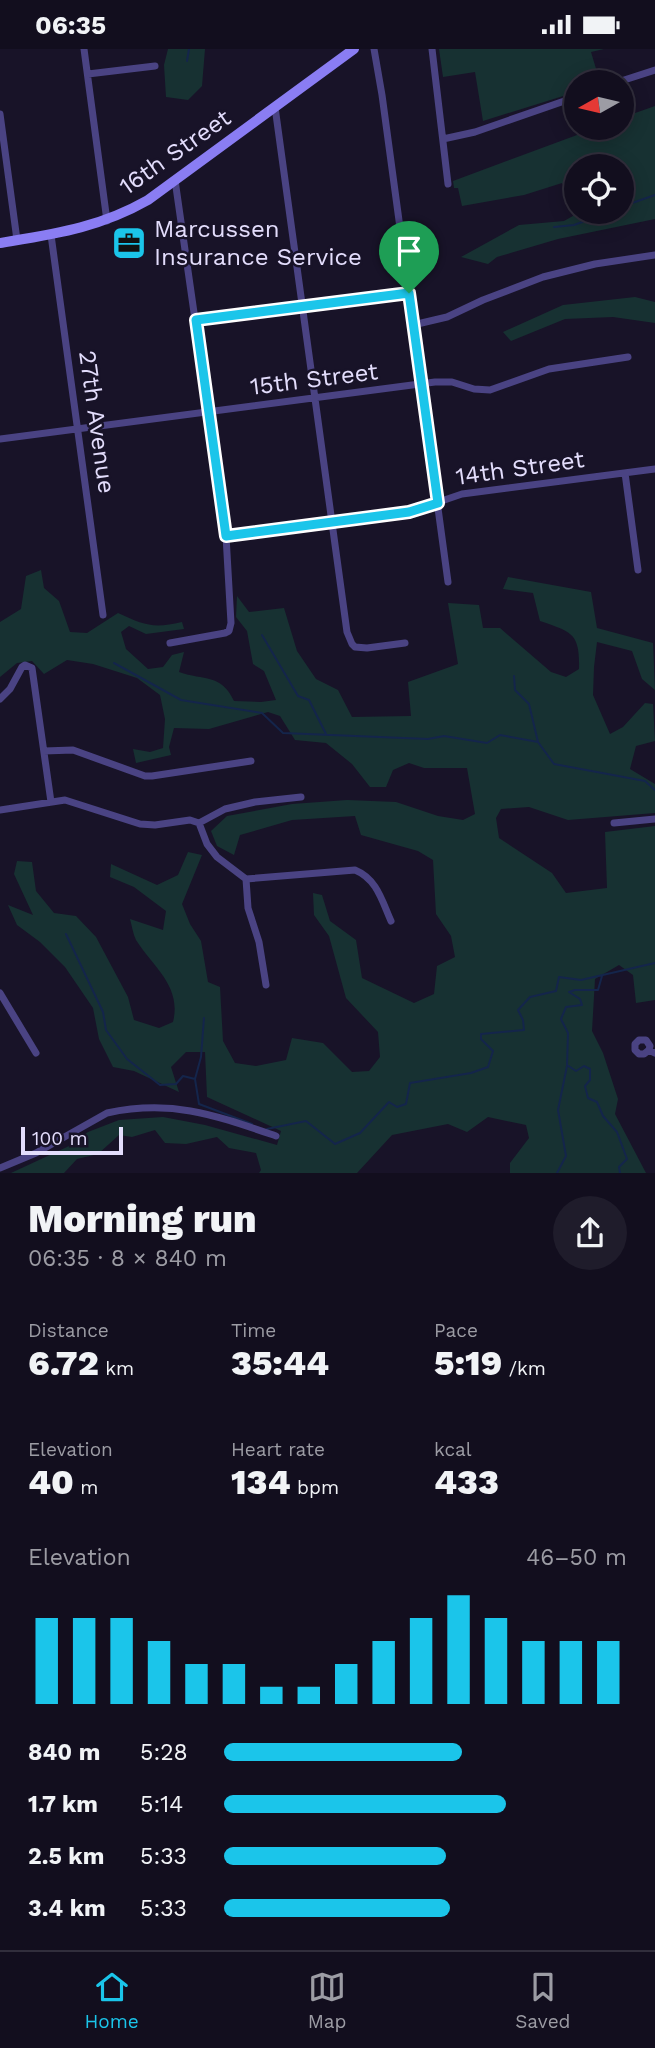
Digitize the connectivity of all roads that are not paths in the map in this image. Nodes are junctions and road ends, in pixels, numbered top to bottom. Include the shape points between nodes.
1 (84, 49) edge
2 (354, 49) edge
3 (374, 49) edge
4 (432, 49) edge
5 (155, 66) dead end
6 (655, 70) edge
7 (88, 74) junction
8 (634, 77) edge
9 (564, 101) edge
10 (275, 107) junction
11 (0, 114) edge
12 (443, 139) junction
13 (175, 180) junction
14 (448, 184) dead end
15 (107, 221) junction
16 (51, 235) junction
17 (17, 240) junction
18 (0, 243) edge
19 (655, 255) edge
20 (409, 293) junction
21 (303, 307) junction
22 (196, 320) junction
23 (413, 325) junction
24 (628, 357) dead end
25 (422, 384) junction
26 (315, 398) junction
27 (209, 412) junction
28 (79, 429) junction
29 (0, 439) edge
30 (655, 469) edge
31 (625, 473) junction
32 (438, 503) junction
33 (332, 522) junction
34 (226, 536) junction
35 (638, 570) dead end
36 (449, 582) dead end
37 (103, 615) dead end
38 (170, 643) dead end
39 (405, 643) dead end
40 (0, 699) edge
41 (44, 751) junction
42 (251, 761) dead end
43 (301, 797) dead end
44 (51, 802) junction
45 (0, 810) edge
46 (655, 819) edge
47 (199, 823) junction
48 (614, 823) dead end
49 (246, 879) junction
50 (391, 921) dead end
51 (266, 985) dead end
52 (0, 993) edge
53 (36, 1053) dead end
54 (276, 1136) dead end
55 (0, 1168) edge

1 - 7 street
2 - 10 street, 16th Street
3 - 20 street
4 - 12 street
5 - 7 street
6 - 8 street
7 - 15 street
9 - 12 street
10 - 13 street, 16th Street
10 - 21 street
11 - 17 street
12 - 14 street
13 - 15 street, 16th Street
13 - 22 street
15 - 16 street, 16th Street
16 - 17 street, 16th Street
16 - 28 street, 27th Avenue
17 - 18 street, 16th Street
19 - 23 street via 542,277 447,317
20 - 21 street
20 - 23 street
21 - 22 street
21 - 26 street
22 - 27 street
23 - 25 street
24 - 25 street, 15th Street via 549,369 490,390 448,381
25 - 26 street, 15th Street
25 - 32 street
26 - 27 street, 15th Street
26 - 33 street
27 - 28 street, 15th Street
27 - 34 street
28 - 29 street, 15th Street
28 - 37 street, 27th Avenue
30 - 31 street, 14th Street
31 - 32 street, 14th Street via 462,494
31 - 35 street
32 - 33 street, 14th Street via 409,512
32 - 36 street
33 - 34 street, 14th Street
33 - 39 street via 352,644 367,648
34 - 38 street via 229,631
40 - 41 street via 19,670 29,666 34,673
41 - 42 street via 73,750 145,776
41 - 44 street
43 - 47 street via 225,809
44 - 45 street
44 - 47 street via 71,801 148,825
46 - 48 street
47 - 49 street via 217,857
49 - 50 street via 355,870 374,884
49 - 51 street
52 - 53 street
54 - 55 street via 173,1107 107,1114

